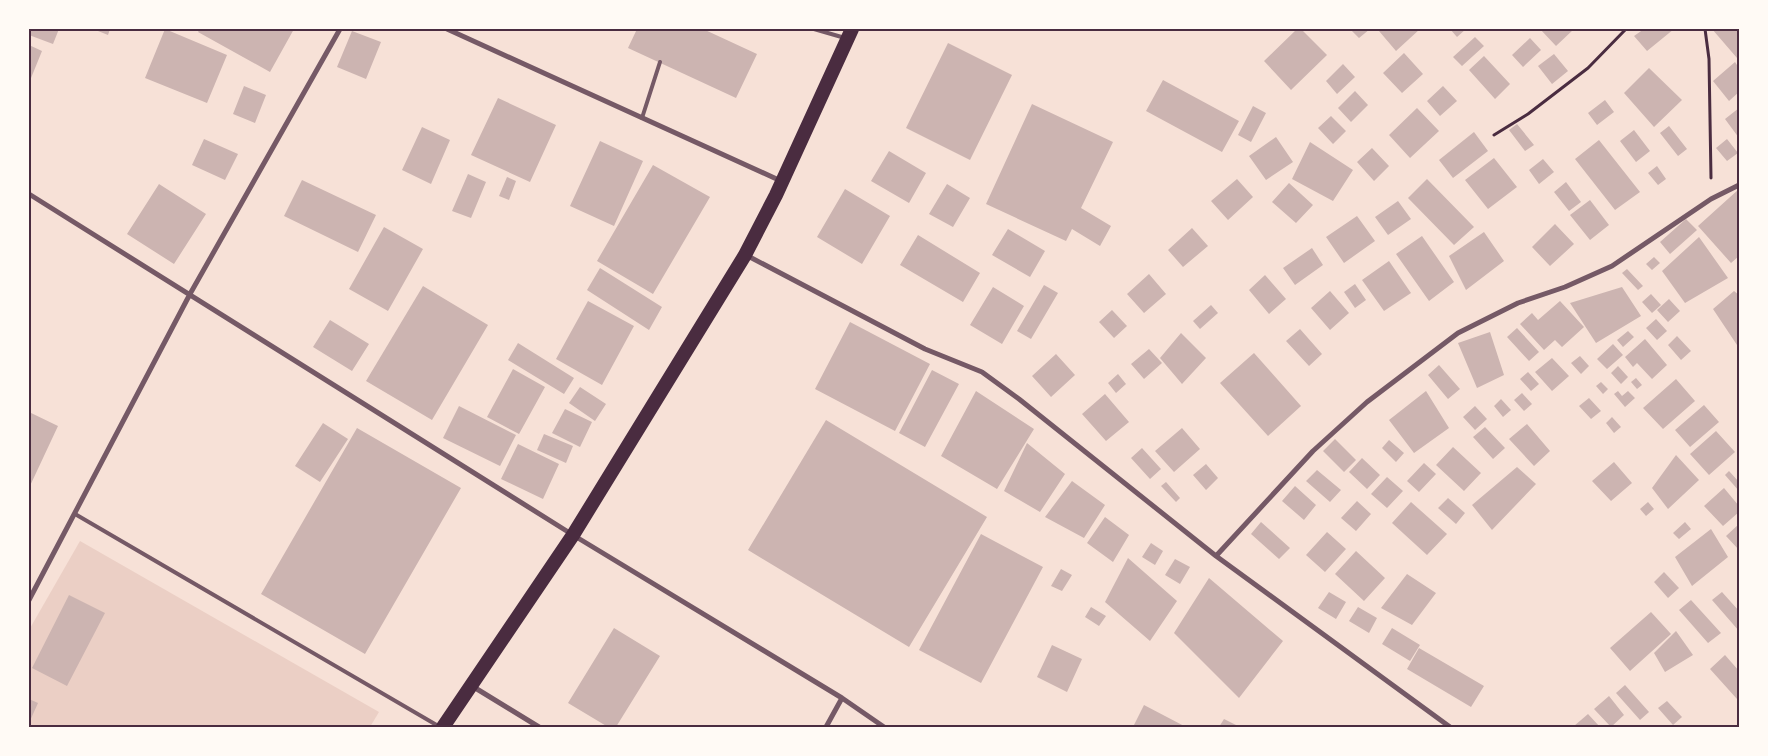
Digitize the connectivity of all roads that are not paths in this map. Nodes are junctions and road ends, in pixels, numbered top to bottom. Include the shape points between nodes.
1 (340, 29) edge
2 (447, 29) edge
3 (814, 29) edge
4 (850, 34) edge
5 (660, 62) dead end
6 (642, 118) junction
7 (782, 181) junction
8 (1739, 185) edge
9 (29, 194) edge
10 (745, 254) junction
11 (190, 294) junction
12 (75, 514) junction
13 (573, 535) junction
14 (1216, 556) junction
15 (29, 600) edge
16 (471, 686) junction
17 (842, 698) junction
18 (441, 727) edge
19 (539, 727) edge
20 (826, 727) edge
21 (884, 727) edge
22 (1450, 727) edge

1 - 11 street
2 - 6 street
3 - 4 lane
4 - 7 highway
5 - 6 lane
6 - 7 street
7 - 10 highway
8 - 14 street via 1711,199 1612,266 1566,287 1518,303 1458,333 1367,402 1313,451
9 - 11 street
10 - 13 highway
10 - 14 street via 926,349 982,372
11 - 12 street
11 - 13 street
12 - 15 street
12 - 18 lane
13 - 16 highway
13 - 17 street
14 - 22 street
16 - 18 highway
16 - 19 street
17 - 20 street
17 - 21 street

